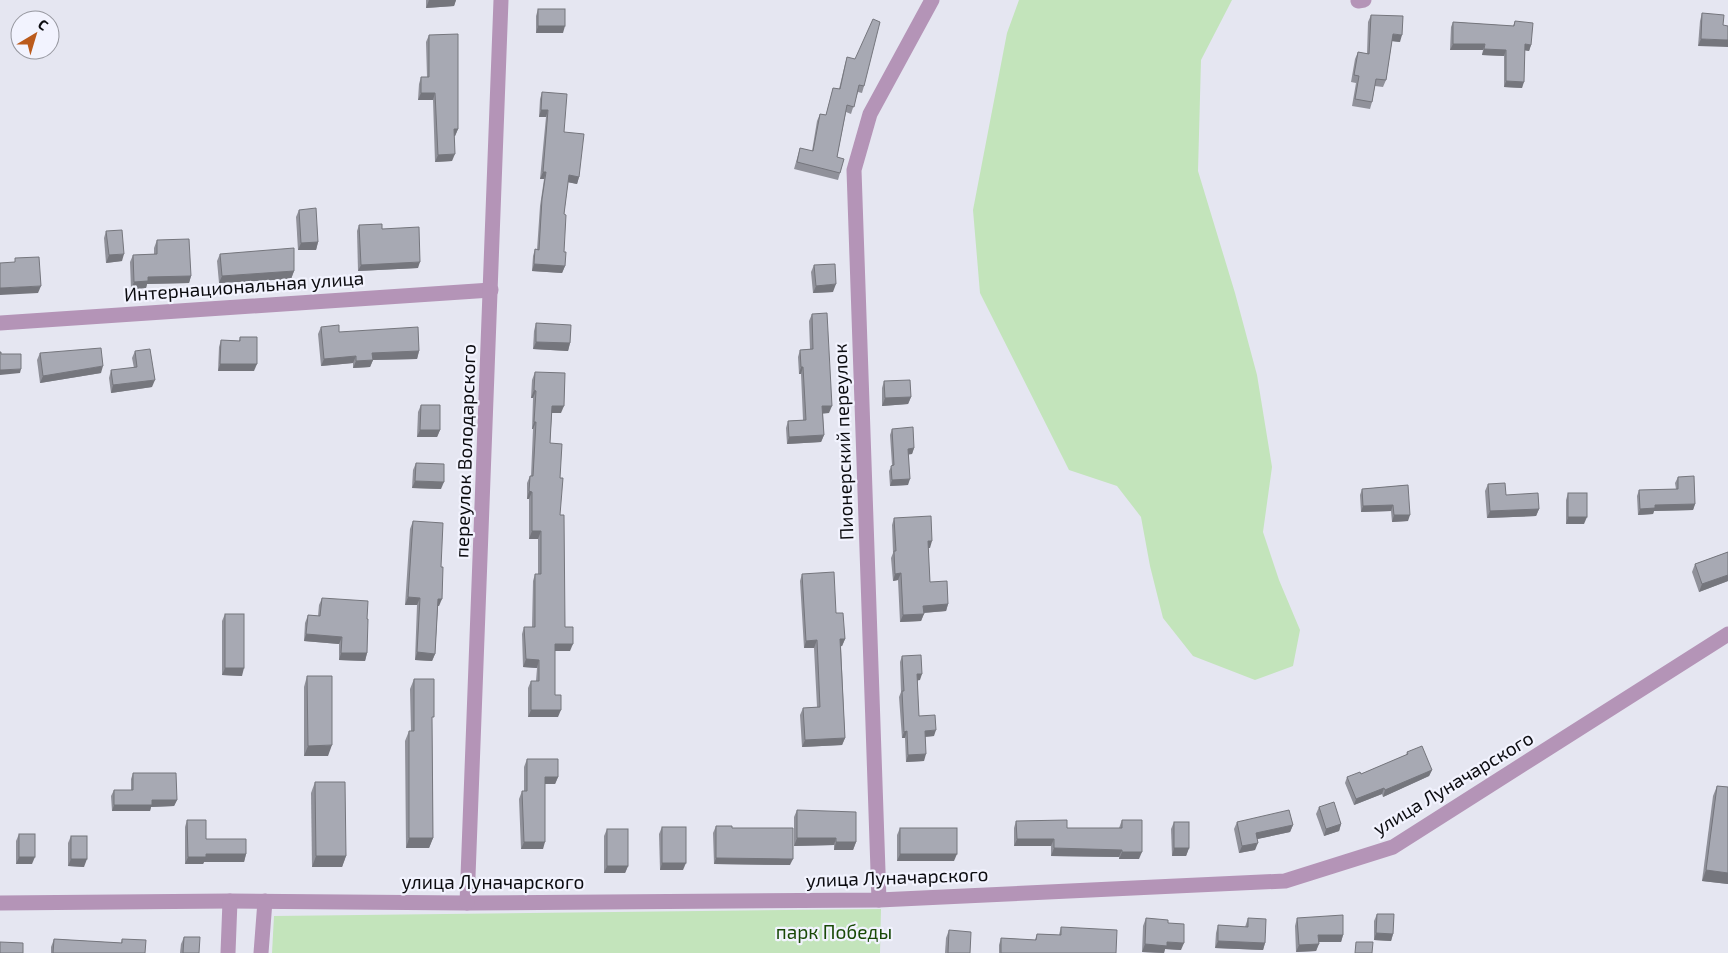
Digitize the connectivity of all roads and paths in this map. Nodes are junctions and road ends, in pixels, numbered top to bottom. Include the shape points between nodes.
1 (501, 0) edge
2 (932, 0) edge
3 (1358, 0) edge
4 (1364, 0) edge
5 (491, 290) junction
6 (0, 323) edge
7 (1728, 634) edge
8 (878, 900) junction
9 (230, 901) junction
10 (265, 901) junction
11 (0, 903) edge
12 (467, 903) junction
13 (228, 953) edge
14 (261, 953) edge

1 - 5 street, переулок Володарского
2 - 8 street, Пионерский переулок via 870,114 854,170
3 - 4 street
5 - 6 street, Интернациональная улица
5 - 12 street, переулок Володарского
7 - 8 street, улица Луначарского via 1392,847 1285,881
8 - 12 street, улица Луначарского
9 - 10 street, улица Луначарского
9 - 11 street, улица Луначарского
9 - 13 street
10 - 12 street, улица Луначарского
10 - 14 street

